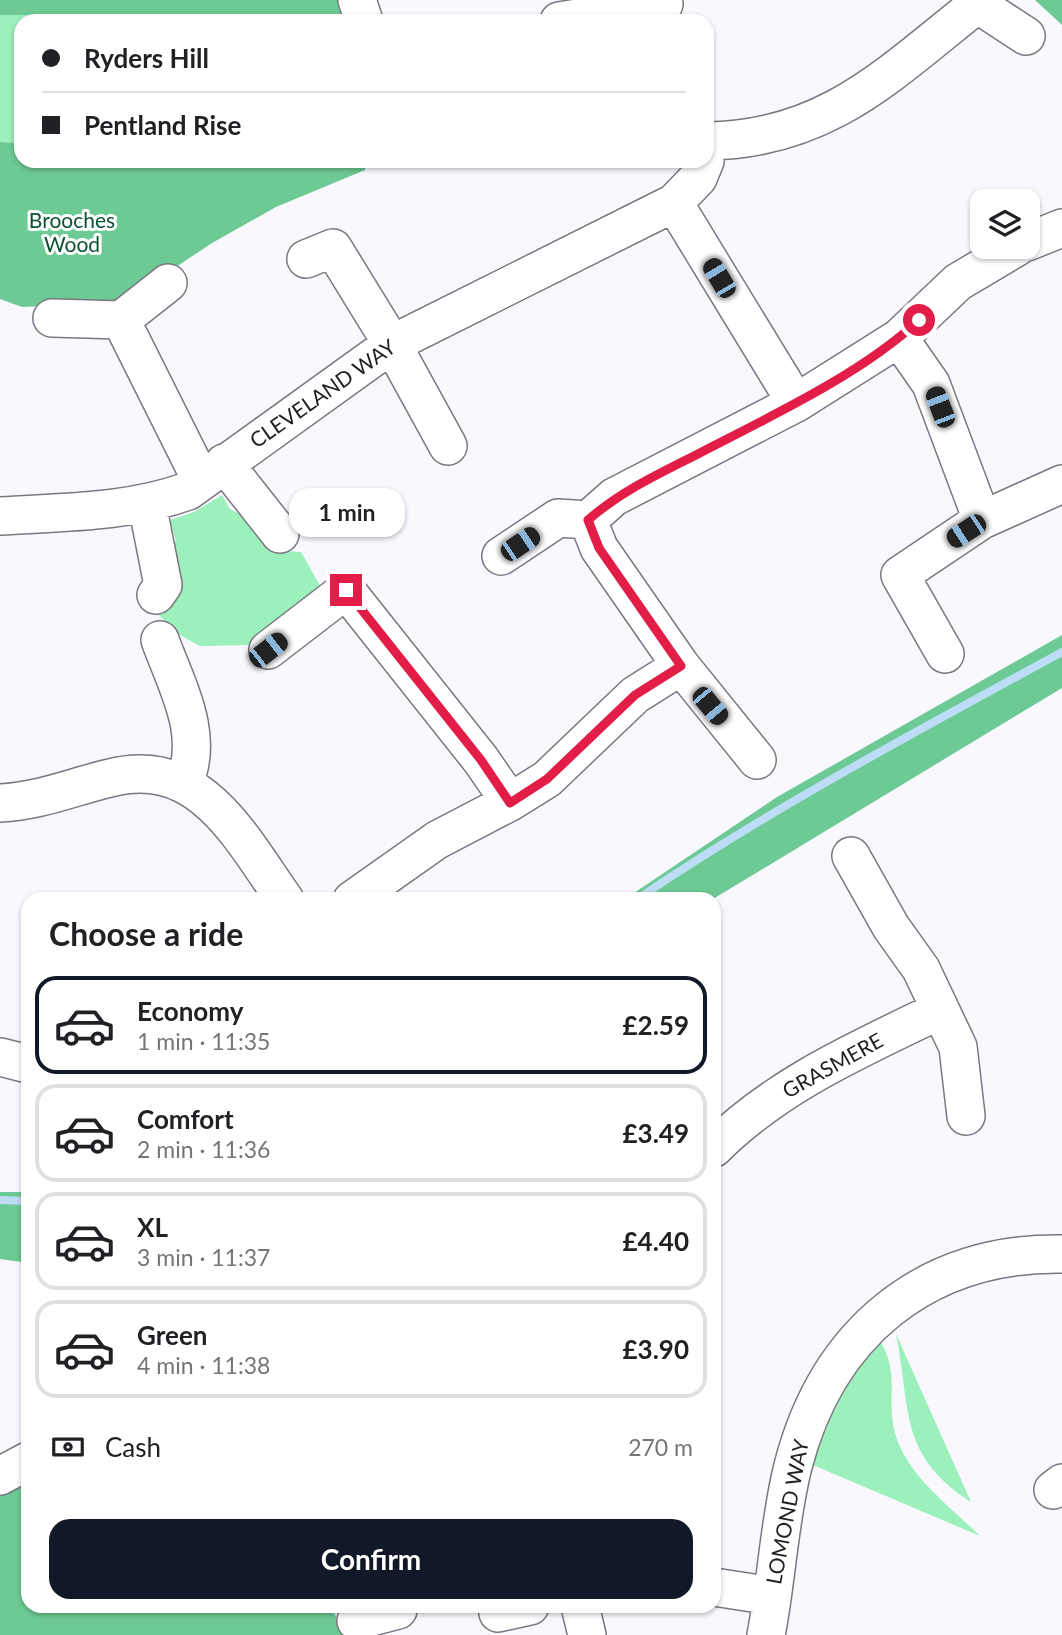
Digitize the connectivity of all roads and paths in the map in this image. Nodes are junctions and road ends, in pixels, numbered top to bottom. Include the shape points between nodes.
1 (973, 3) edge
2 (665, 8) edge
3 (616, 14) edge
4 (1026, 36) dead end
5 (714, 141) edge
6 (702, 168) edge
7 (674, 203) junction
8 (1062, 228) edge
9 (1040, 237) edge
10 (306, 259) dead end
11 (997, 259) edge
12 (167, 283) dead end
13 (52, 318) dead end
14 (121, 320) junction
15 (899, 338) junction
16 (392, 344) junction
17 (796, 402) junction
18 (448, 446) dead end
19 (213, 471) junction
20 (1062, 484) edge
21 (147, 504) junction
22 (0, 516) edge
23 (588, 520) junction
24 (982, 520) junction
25 (280, 534) dead end
26 (501, 556) dead end
27 (156, 595) dead end
28 (160, 640) dead end
29 (268, 650) dead end
30 (945, 654) dead end
31 (681, 666) junction
32 (757, 760) dead end
33 (184, 783) junction
34 (0, 803) edge
35 (510, 803) junction
36 (851, 856) dead end
37 (279, 892) edge
38 (363, 892) edge
39 (940, 1010) junction
40 (0, 1057) edge
41 (21, 1062) edge
42 (966, 1115) dead end
43 (721, 1130) edge
44 (1062, 1254) edge
45 (21, 1465) edge
46 (0, 1476) edge
47 (721, 1588) edge
48 (772, 1596) junction
49 (581, 1613) edge
50 (399, 1616) edge
51 (355, 1621) edge
52 (587, 1635) edge
53 (766, 1635) edge

1 - 4 street
1 - 5 street via 872,88 814,121 761,138
2 - 3 street
6 - 7 street, CLEVELAND WAY
7 - 16 street, CLEVELAND WAY
7 - 17 street
8 - 9 street
10 - 16 street via 333,248
11 - 15 street via 958,282
12 - 14 street
13 - 14 street
14 - 19 street
15 - 17 street
15 - 24 street via 931,384
16 - 18 street
16 - 19 street, CLEVELAND WAY
17 - 23 street via 614,497
19 - 21 street, CLEVELAND WAY via 188,491
19 - 25 street
20 - 24 street
21 - 22 street, CLEVELAND WAY
21 - 27 street via 163,585
23 - 26 street via 558,518
23 - 31 street via 599,548
24 - 30 street via 900,575
28 - 33 street via 194,736 191,767
29 - 35 street via 346,590
31 - 32 street
31 - 35 street via 635,695 547,779
33 - 34 street via 157,775 126,774 41,799
33 - 37 street via 223,814
35 - 38 street via 437,840
36 - 39 street via 921,969
39 - 42 street via 958,1047
39 - 43 street, GRASMERE via 819,1069
40 - 41 street
44 - 48 street, LOMOND WAY via 1008,1256 934,1278 894,1304 851,1345 807,1420 792,1468
45 - 46 street
47 - 48 street
48 - 53 street, LOMOND WAY
49 - 52 street
50 - 51 street

